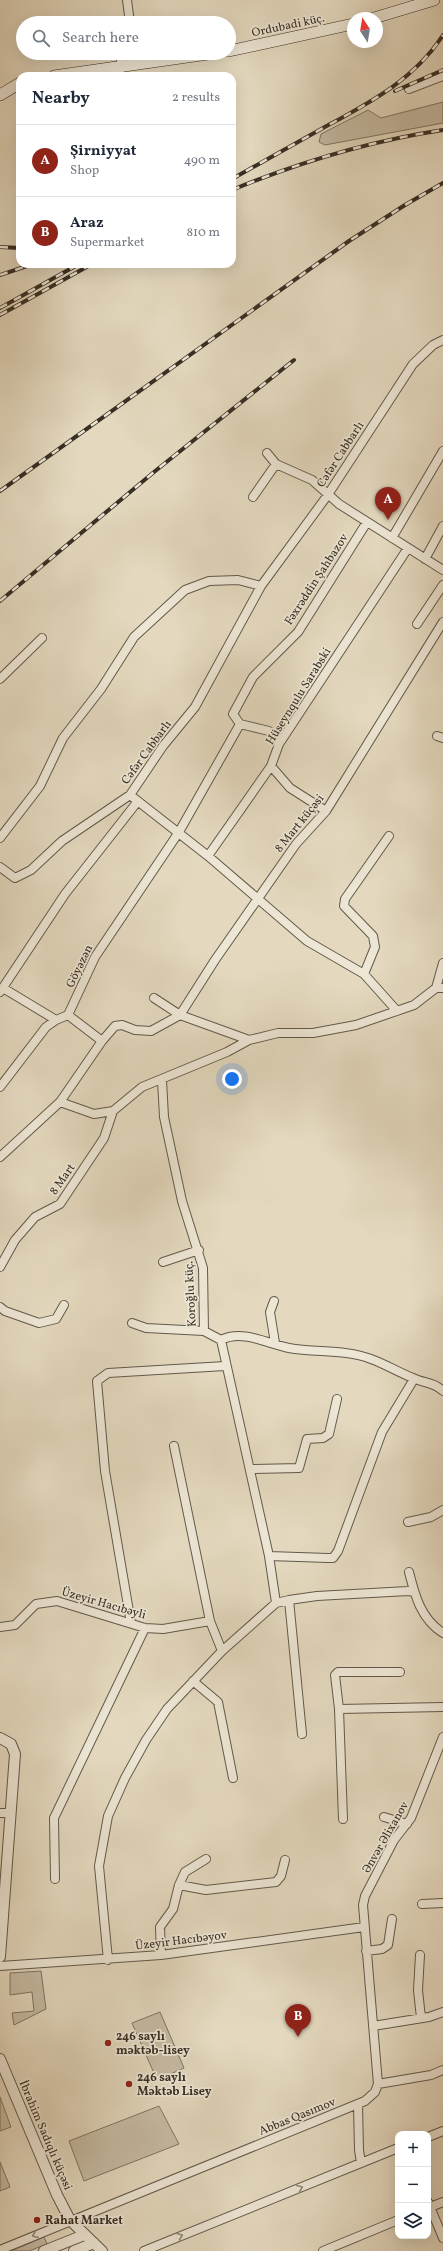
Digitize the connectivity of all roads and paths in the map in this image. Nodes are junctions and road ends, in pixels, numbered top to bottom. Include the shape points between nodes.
1 (127, 0) edge
2 (434, 0) edge
3 (383, 15) edge
4 (129, 16) edge
5 (347, 25) edge
6 (236, 49) edge
7 (121, 60) edge
8 (145, 60) edge
9 (171, 60) edge
10 (146, 64) junction
11 (122, 68) junction
12 (88, 72) edge
13 (443, 76) edge
14 (16, 85) edge
15 (409, 89) dead end
16 (0, 95) edge
17 (443, 340) edge
18 (443, 451) edge
19 (267, 453) dead end
20 (276, 464) junction
21 (327, 496) junction
22 (253, 497) dead end
23 (367, 522) junction
24 (443, 526) edge
25 (392, 538) junction
26 (408, 548) junction
27 (425, 559) junction
28 (443, 570) edge
29 (443, 585) edge
30 (261, 586) junction
31 (443, 622) edge
32 (417, 624) dead end
33 (42, 638) dead end
34 (0, 679) edge
35 (240, 724) junction
36 (279, 744) junction
37 (271, 766) junction
38 (130, 794) junction
39 (138, 801) junction
40 (326, 811) junction
41 (179, 832) junction
42 (389, 836) dead end
43 (0, 838) edge
44 (208, 856) junction
45 (0, 867) edge
46 (257, 899) junction
47 (443, 964) edge
48 (364, 974) junction
49 (440, 988) edge
50 (1, 990) edge
51 (154, 998) dead end
52 (398, 1011) junction
53 (68, 1015) junction
54 (180, 1015) junction
55 (56, 1020) junction
56 (249, 1040) junction
57 (102, 1041) junction
58 (162, 1080) junction
59 (0, 1087) edge
60 (60, 1102) junction
61 (113, 1111) junction
62 (0, 1157) edge
63 (199, 1250) junction
64 (163, 1262) dead end
65 (0, 1266) edge
66 (274, 1301) dead end
67 (64, 1305) dead end
68 (0, 1307) edge
69 (132, 1323) dead end
70 (204, 1331) junction
71 (221, 1340) junction
72 (276, 1343) junction
73 (225, 1366) junction
74 (414, 1379) junction
75 (443, 1391) edge
76 (337, 1399) dead end
77 (174, 1446) dead end
78 (250, 1469) junction
79 (443, 1510) edge
80 (408, 1522) dead end
81 (269, 1556) junction
82 (409, 1572) dead end
83 (414, 1592) junction
84 (289, 1600) junction
85 (276, 1604) junction
86 (210, 1621) junction
87 (131, 1623) junction
88 (0, 1627) edge
89 (145, 1628) junction
90 (443, 1633) edge
91 (222, 1651) junction
92 (400, 1672) dead end
93 (192, 1681) junction
94 (443, 1707) edge
95 (339, 1708) junction
96 (302, 1734) dead end
97 (443, 1737) edge
98 (0, 1738) edge
99 (233, 1778) dead end
100 (0, 1813) edge
101 (11, 1813) junction
102 (384, 1817) dead end
103 (342, 1819) dead end
104 (407, 1824) junction
105 (206, 1859) dead end
106 (285, 1860) dead end
107 (55, 1879) dead end
108 (3, 1884) edge
109 (179, 1885) junction
110 (443, 1903) edge
111 (422, 1904) dead end
112 (392, 1919) dead end
113 (364, 1927) junction
114 (366, 1951) junction
115 (161, 1955) junction
116 (420, 1955) dead end
117 (0, 1957) edge
118 (108, 1960) junction
119 (0, 1966) edge
120 (443, 2012) edge
121 (421, 2018) junction
122 (373, 2026) junction
123 (0, 2059) edge
124 (443, 2070) edge
125 (378, 2084) junction
126 (358, 2104) junction
127 (443, 2131) edge
128 (431, 2136) edge
129 (395, 2149) edge
130 (361, 2163) junction
131 (443, 2202) edge
132 (431, 2205) edge
133 (431, 2211) edge
134 (70, 2220) junction
135 (395, 2221) edge
136 (84, 2235) junction
137 (443, 2238) edge
138 (94, 2243) junction
139 (0, 2250) edge
140 (44, 2251) edge
141 (74, 2251) edge
142 (102, 2251) edge
143 (144, 2251) edge
144 (323, 2251) edge

1 - 4 street
2 - 3 main road
5 - 6 main road, Ordubadi küç.
7 - 11 street
8 - 10 street
9 - 10 main road
10 - 11 main road
11 - 12 main road
13 - 15 street
14 - 16 main road
17 - 21 street, Cəfər Cabbarlı via 433,345 413,364
18 - 25 street
19 - 20 street
20 - 21 street via 305,476
20 - 22 street
21 - 23 street
21 - 30 street, Cəfər Cabbarlı
23 - 25 street
23 - 35 street, Fəxrəddin Şahbazov via 298,632 253,677 233,714
24 - 27 street
25 - 26 street
26 - 27 street
26 - 36 street, Hüseynqulu Sarabski
27 - 28 street
29 - 32 street
30 - 38 street, Cəfər Cabbarlı via 195,707 163,746
30 - 43 street via 238,580 210,581 185,590 134,637 101,689 63,738 40,786
31 - 40 street, 8 Mart küçəsi
33 - 34 street
35 - 36 street via 269,731
35 - 41 street, Göyəzən
36 - 37 street, Hüseynqulu Sarabski
37 - 40 street via 290,788
37 - 44 street, Hüseynqulu Sarabski
38 - 39 street
38 - 45 street, Cəfər Cabbarlı via 62,841 31,870 15,878
39 - 41 street
39 - 50 street via 65,894
40 - 46 street, 8 Mart küçəsi via 296,844
41 - 44 street
41 - 53 street, Göyəzən via 95,957
42 - 48 street via 345,900 344,906 373,936 375,947
44 - 46 street
46 - 48 street via 307,941
46 - 54 street, 8 Mart küçəsi
47 - 49 street
48 - 52 street
49 - 52 street via 414,1005
50 - 55 street
51 - 54 street
52 - 56 street via 356,1025 313,1034 278,1033
53 - 55 street
53 - 57 street
54 - 56 street
54 - 57 street, 8 Mart küçəsi via 151,1030 115,1026
55 - 59 street via 46,1026
56 - 58 street
57 - 60 street
58 - 61 street via 142,1087
58 - 63 street, Koroğlu küç. via 164,1117 182,1201
60 - 61 street via 94,1114
60 - 62 street
61 - 65 street, 8 Mart via 104,1138 60,1204 35,1218 15,1240
63 - 64 street
63 - 70 street, Koroğlu küç. via 203,1268
66 - 72 street via 270,1312
67 - 68 street via 56,1319 39,1323
69 - 70 street via 146,1328
70 - 71 street, Koroğlu küç.
71 - 72 street via 228,1337 264,1339
71 - 73 street
72 - 74 street via 288,1348 370,1358
73 - 78 street
73 - 87 street via 108,1374 97,1381 105,1471
74 - 75 street via 428,1382
74 - 81 street via 382,1432 338,1551 333,1558
76 - 78 street via 330,1434 323,1438 307,1439 299,1468
77 - 86 street
78 - 81 street
79 - 80 street via 431,1517
81 - 85 street
82 - 83 street
83 - 84 street
83 - 90 street via 419,1607 433,1626
84 - 85 street
84 - 96 street
85 - 91 street
86 - 89 street, Üzeyir Hacıbəyli via 163,1629
86 - 91 street
87 - 88 street, Üzeyir Hacıbəyli via 57,1600 36,1604 15,1625
87 - 89 street, Üzeyir Hacıbəyli
89 - 107 street via 54,1818
91 - 93 street
92 - 95 street via 335,1674
93 - 99 street via 218,1702
93 - 118 street via 167,1709 146,1740 108,1816 99,1866
94 - 95 street
95 - 103 street
97 - 104 street, Ənvər Əlixanov via 426,1786
98 - 101 street via 11,1744 15,1754
100 - 101 street
101 - 108 street
102 - 104 street
104 - 113 street, Ənvər Əlixanov via 394,1840 365,1896 362,1912
105 - 109 street via 185,1872
106 - 109 street via 281,1876 276,1882 206,1890
108 - 117 street
109 - 115 street via 173,1909 160,1926
110 - 111 street
112 - 114 street via 388,1945 382,1949
113 - 114 street
113 - 115 street, Üzeyir Hacıbəyov
114 - 122 street
115 - 118 street, Üzeyir Hacıbəyov
116 - 121 street via 418,1990
118 - 119 street, Üzeyir Hacıbəyov
120 - 121 street
121 - 122 street
122 - 125 street
123 - 134 street, İbrahim Sadıqlı küçəsi via 54,2191
124 - 125 street
125 - 126 street, Abbas Qasımov via 371,2097
126 - 130 street
126 - 134 street, Abbas Qasımov
127 - 128 street
129 - 130 street
143 -> 130 street
131 - 132 street
133 - 137 street
134 - 136 street, İbrahim Sadıqlı küçəsi
134 -> 139 street, Abbas Qasımov
135 - 144 street
136 - 138 street, İbrahim Sadıqlı küçəsi
136 - 140 street
138 - 141 street
138 - 142 street, İbrahim Sadıqlı küçəsi

